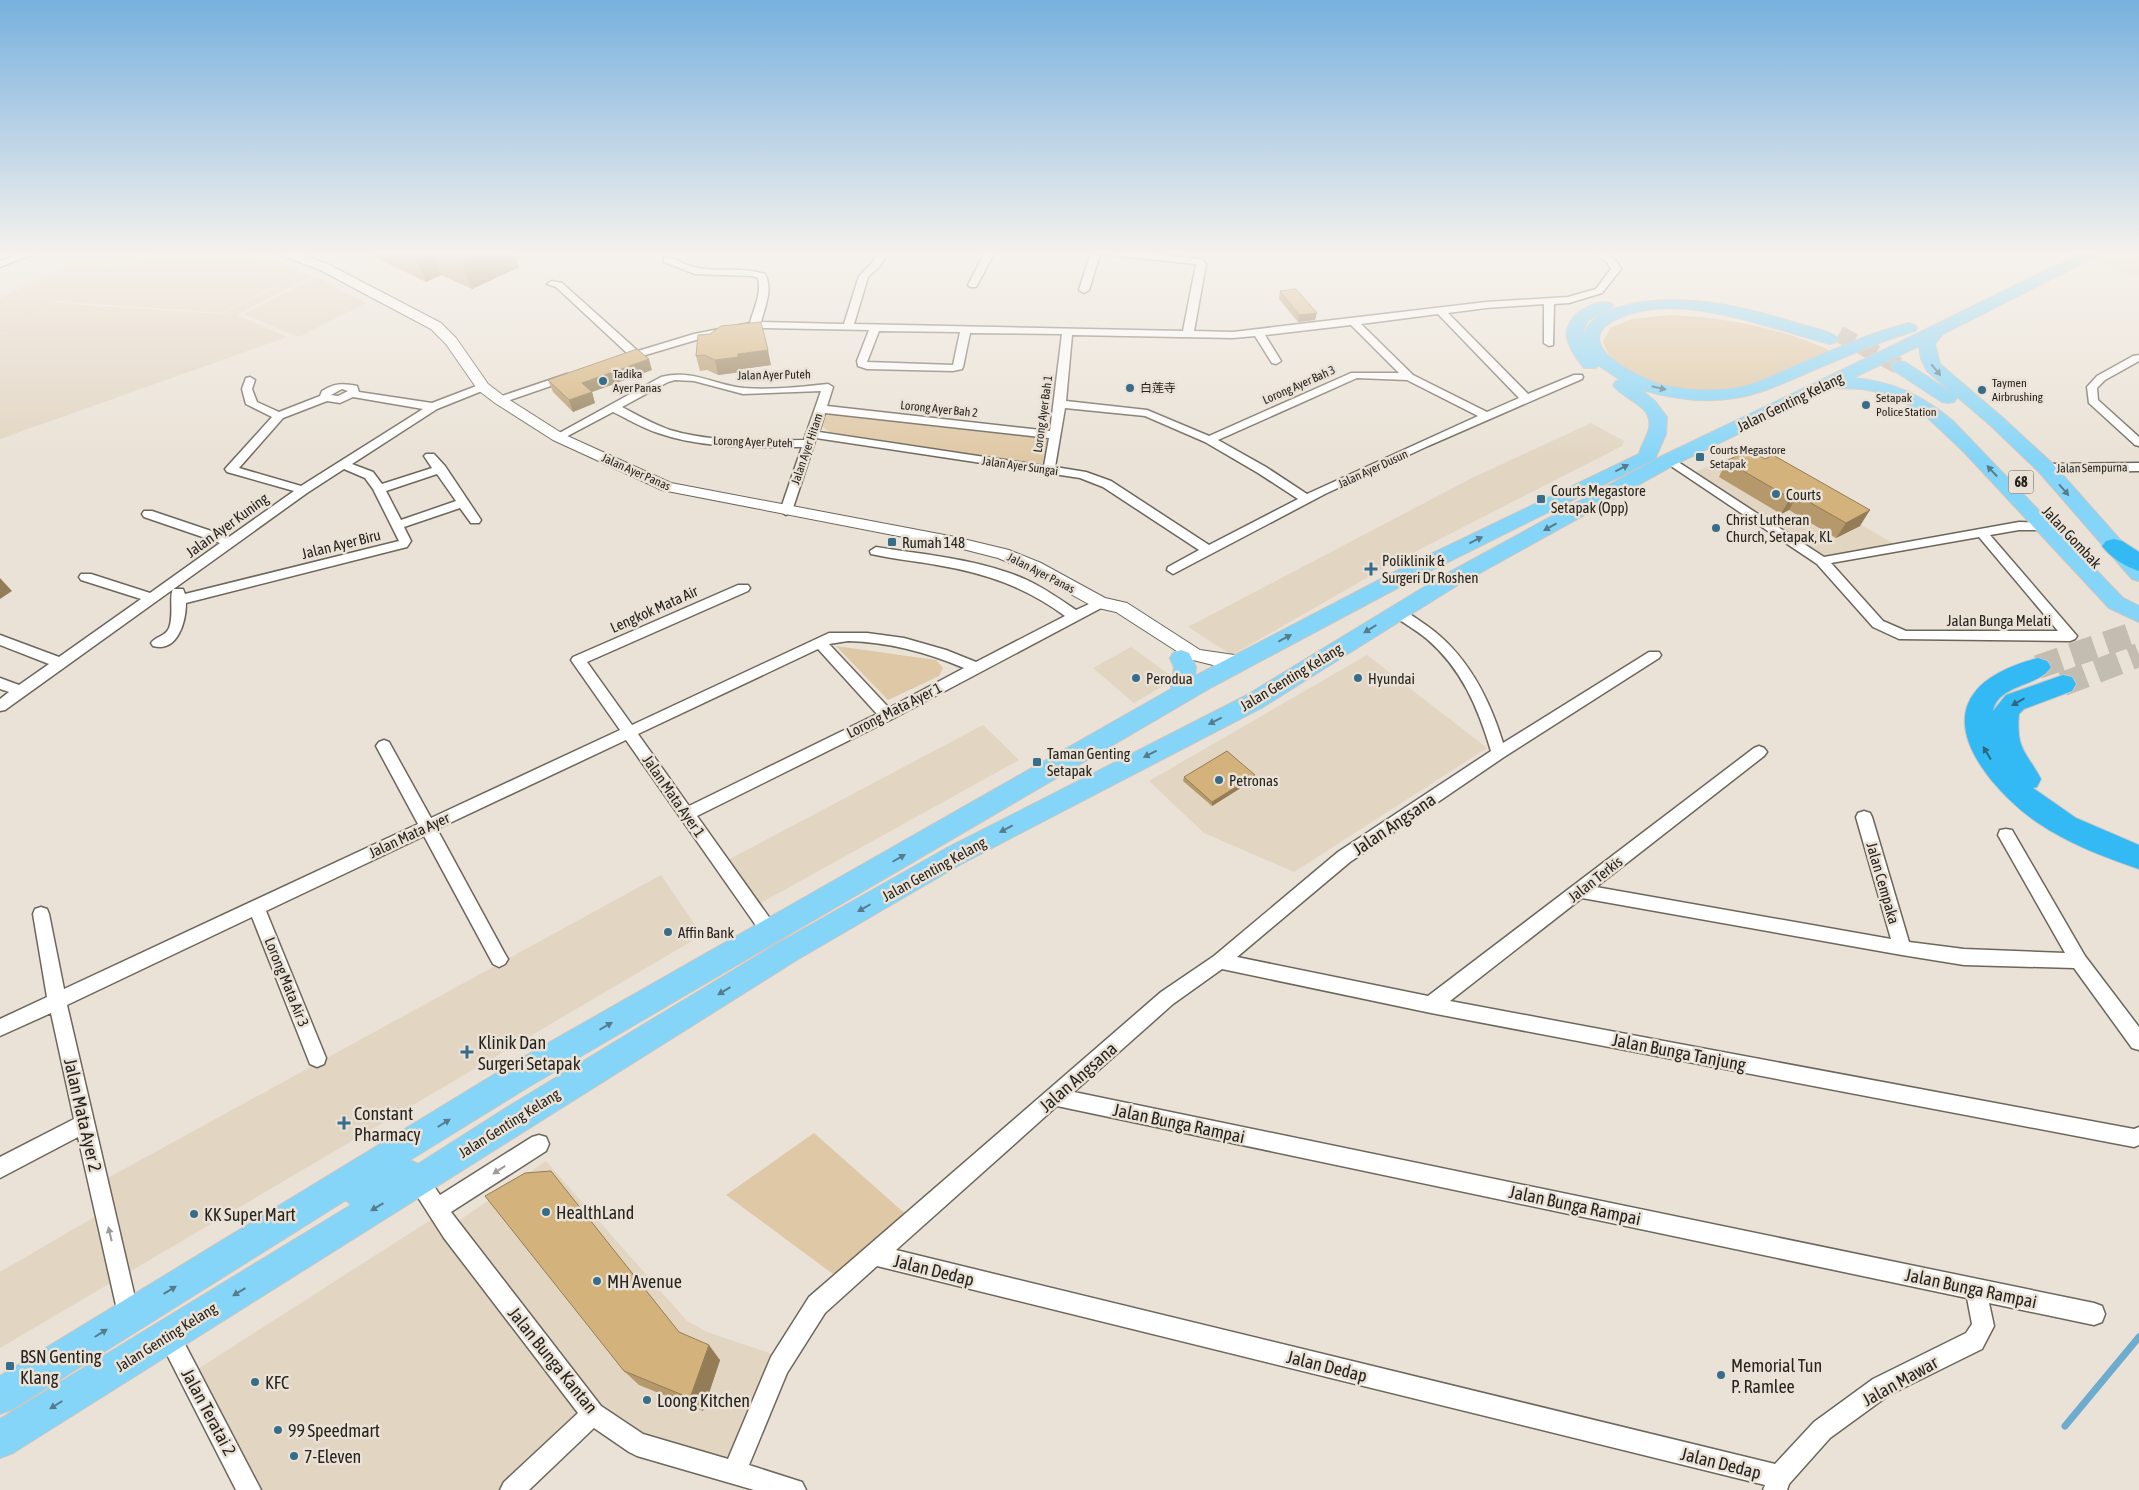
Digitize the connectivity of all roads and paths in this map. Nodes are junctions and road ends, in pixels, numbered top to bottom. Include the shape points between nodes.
1 (428, 322) edge
2 (599, 322) edge
3 (756, 322) edge
4 (849, 322) edge
5 (1190, 322) edge
6 (1353, 322) junction
7 (1357, 322) edge
8 (1450, 322) edge
9 (1549, 322) edge
10 (1579, 322) edge
11 (1603, 322) edge
12 (1775, 322) edge
13 (1802, 322) edge
14 (1937, 322) junction
15 (755, 325) junction
16 (848, 326) junction
17 (875, 327) junction
18 (1909, 328) junction
19 (966, 329) junction
20 (1067, 332) junction
21 (1259, 333) junction
22 (1188, 334) junction
23 (1549, 343) dead end
24 (635, 354) junction
25 (1892, 358) junction
26 (2136, 358) dead end
27 (1276, 361) dead end
28 (608, 364) edge
29 (581, 373) edge
30 (1409, 377) junction
31 (1578, 377) dead end
32 (250, 380) dead end
33 (1828, 383) junction
34 (483, 387) junction
35 (828, 387) joint
36 (1526, 399) junction
37 (500, 400) junction
38 (1060, 404) junction
39 (433, 407) junction
40 (613, 407) junction
41 (820, 409) junction
42 (279, 416) junction
43 (1486, 416) junction
44 (1054, 435) junction
45 (558, 437) junction
46 (810, 438) junction
47 (1209, 440) junction
48 (2139, 443) edge
49 (1648, 455) junction
50 (430, 456) dead end
51 (1669, 460) junction
52 (342, 464) junction
53 (2139, 467) edge
54 (2046, 468) junction
55 (441, 469) junction
56 (1049, 470) junction
57 (379, 489) junction
58 (303, 490) junction
59 (1308, 500) junction
60 (463, 503) junction
61 (786, 512) junction
62 (148, 514) dead end
63 (475, 520) dead end
64 (397, 525) junction
65 (2044, 526) junction
66 (1981, 532) junction
67 (231, 542) junction
68 (2114, 546) junction
69 (1208, 550) junction
70 (876, 551) dead end
71 (1822, 561) junction
72 (2139, 563) edge
73 (1173, 570) dead end
74 (2139, 574) edge
75 (86, 577) dead end
76 (168, 586) junction
77 (743, 588) dead end
78 (2139, 590) edge
79 (151, 598) junction
80 (180, 600) junction
81 (1100, 603) junction
82 (1404, 608) junction
83 (2139, 611) edge
84 (2139, 615) edge
85 (1075, 616) junction
86 (0, 640) edge
87 (819, 642) junction
88 (158, 643) dead end
89 (1654, 655) dead end
90 (1181, 658) junction
91 (578, 660) joint
92 (1242, 661) junction
93 (60, 663) junction
94 (2038, 667) tunnel mouth
95 (976, 668) junction
96 (1216, 675) junction
97 (0, 683) edge
98 (2063, 684) tunnel mouth
99 (21, 691) junction
100 (1182, 695) junction
101 (0, 706) edge
102 (887, 715) junction
103 (629, 731) junction
104 (384, 746) dead end
105 (1759, 752) dead end
106 (1500, 753) junction
107 (687, 814) junction
108 (1864, 818) dead end
109 (427, 826) junction
110 (2006, 835) dead end
111 (2139, 839) edge
112 (2139, 857) edge
113 (1579, 891) junction
114 (256, 906) junction
115 (41, 914) dead end
116 (770, 932) junction
117 (1902, 948) junction
118 (498, 959) dead end
119 (1220, 961) junction
120 (2079, 961) junction
121 (57, 1000) junction
122 (1431, 1005) junction
123 (0, 1028) edge
124 (2139, 1042) edge
125 (317, 1058) dead end
126 (1055, 1097) junction
127 (85, 1123) junction
128 (2139, 1136) edge
129 (540, 1144) dead end
130 (0, 1168) edge
131 (419, 1181) junction
132 (437, 1209) junction
133 (273, 1228) junction
134 (875, 1255) junction
135 (1976, 1289) junction
136 (2094, 1314) dead end
137 (128, 1315) junction
138 (168, 1335) junction
139 (0, 1396) edge
140 (593, 1414) junction
141 (0, 1440) edge
142 (735, 1472) junction
143 (1777, 1484) edge
144 (244, 1488) edge
145 (784, 1489) edge
146 (512, 1490) edge

1 - 34 street, Jalan Ayer Panas via 451,341
2 - 24 street
3 - 15 street
4 - 16 street
5 - 22 street
6 - 7 street
6 - 21 street
6 - 30 street
8 - 36 street
9 - 23 street
49 -> 10 main road via 1648,447 1657,437 1659,427 1656,413 1644,399 1592,366 1576,343 1574,333
11 -> 18 main road via 1593,331 1592,346 1598,356 1619,372 1648,386 1709,395 1737,393 1762,386 1870,340
13 -> 12 main road via 1835,337
14 - 18 main road
14 - 25 main road
14 -> 54 main road via 1927,344 1932,367
15 - 16 street
15 - 24 street via 694,337
16 - 17 street
17 - 19 street
17 - 19 street via 862,361 866,366 958,367
18 - 25 main road
19 - 20 street
20 - 22 street
20 - 38 street, Lorong Ayer Bah 1
21 - 22 street
21 - 27 street
24 - 28 street
25 - 33 main road, Jalan Genting Kelang
25 - 49 main road, Jalan Genting Kelang
25 - 78 main road, Jalan Gombak / 68 via 1965,411 2009,452
25 - 83 main road, Jalan Gombak / 68 via 1914,384 1972,429
26 - 48 street via 2100,378 2092,387 2093,401
29 - 37 street
30 - 43 street, Lorong Ayer Bah 3
30 - 47 street, Lorong Ayer Bah 3 via 1355,375
31 - 36 street, Jalan Ayer Dusun
32 - 42 street via 247,389 252,404
33 - 51 main road, Jalan Genting Kelang
65 -> 33 main road via 1972,449 1909,397 1874,385
34 - 37 street, Jalan Ayer Panas
34 - 39 street, Jalan Ayer Kuning
35 - 40 street, Jalan Ayer Puteh via 743,391 678,375
35 - 41 street, Jalan Ayer Hitam
36 - 43 street, Jalan Ayer Dusun
37 - 45 street, Jalan Ayer Panas
38 - 44 street, Lorong Ayer Bah 1
38 - 47 street via 1147,413
39 - 42 street via 352,394 353,388 342,386 326,393 326,398
39 - 52 street, Jalan Ayer Kuning
40 - 45 street, Jalan Ayer Puteh
40 - 46 street, Lorong Ayer Puteh via 640,422 714,442
41 - 44 street, Lorong Ayer Bah 2
41 - 46 street, Jalan Ayer Hitam
42 - 58 street via 231,469
43 - 59 street, Jalan Ayer Dusun
44 - 56 street, Lorong Ayer Bah 1
45 - 61 street, Jalan Ayer Panas via 667,487
46 - 56 street, Jalan Ayer Sungai
46 - 61 street, Jalan Ayer Hitam
47 - 59 street
92 -> 49 main road, Jalan Genting Kelang
50 - 55 street
51 - 71 street, Jalan Bunga Melati
51 -> 82 main road, Jalan Genting Kelang
52 - 57 street, Jalan Ayer Biru via 369,475
52 - 58 street, Jalan Ayer Kuning
53 - 54 street, Jalan Sempurna
54 -> 68 main road
55 - 57 street
55 - 60 street
56 - 69 street, Jalan Ayer Sungai via 1082,475 1107,484
57 - 64 street, Jalan Ayer Biru
58 - 67 street, Jalan Ayer Kuning
59 - 69 street, Jalan Ayer Dusun
60 - 63 street
60 - 64 street
61 - 81 street, Jalan Ayer Panas via 956,542 1003,554 1035,567
62 - 67 street
64 - 80 street, Jalan Ayer Biru via 405,541 396,547
65 - 66 street
65 - 84 main road via 2116,603
66 - 71 street
66 - 71 street, Jalan Bunga Melati via 2070,636 1904,636 1878,624
67 - 76 street, Jalan Ayer Kuning
68 - 72 highway
68 - 74 main road
69 - 73 street, Jalan Ayer Dusun
70 - 85 street via 1002,576 1040,592
75 - 79 street
76 - 79 street, Jalan Ayer Kuning
76 - 80 street via 178,591
77 - 91 street, Lengkok Mata Air
79 - 93 street, Jalan Ayer Kuning
80 - 88 street via 175,629 171,636
81 - 85 street, Lorong Mata Ayer 1
81 - 90 street, Jalan Ayer Panas via 1110,614
81 - 92 street, Jalan Ayer Panas via 1120,607 1195,655
82 - 96 main road via 1382,605 1255,672 1232,677
82 - 106 street via 1455,660 1479,694
82 -> 131 main road, Jalan Genting Kelang via 1255,700 954,856 786,953 533,1107
85 - 95 street, Lorong Mata Ayer 1
86 - 93 street
87 - 95 street, Jalan Mata Ayer via 853,635 905,642 948,655
87 - 102 street
87 - 103 street, Jalan Mata Ayer
89 - 106 street, Jalan Angsana
90 - 96 street, Jalan Ayer Panas
90 - 100 main road via 1185,667
91 - 103 street, Jalan Mata Ayer 1
92 - 96 main road, Jalan Genting Kelang
93 - 99 street, Jalan Ayer Kuning
112 -> 94 highway via 2097,842 2052,819 2026,800 2008,781 1982,744 1978,720 1982,701 1995,688
95 - 102 street, Lorong Mata Ayer 1
96 - 100 main road, Jalan Genting Kelang
97 - 99 street
98 -> 111 highway via 2015,702 2006,711 2006,748 2028,780 2059,806 2091,824
99 - 101 street, Jalan Ayer Kuning
116 -> 100 main road, Jalan Genting Kelang
102 - 107 street, Lorong Mata Ayer 1
103 - 107 street, Jalan Mata Ayer 1
103 - 109 street, Jalan Mata Ayer
104 - 109 street
105 - 113 street, Jalan Terkis
106 - 119 street, Jalan Angsana via 1344,857
107 - 116 street, Jalan Mata Ayer 1
108 - 117 street, Jalan Cempaka
109 - 114 street, Jalan Mata Ayer
109 - 118 street
110 - 120 street
113 - 117 street
113 - 122 street, Jalan Terkis
114 - 121 street, Jalan Mata Ayer
114 - 125 street, Lorong Mata Air 3
115 - 121 street, Jalan Mata Ayer 2
133 -> 116 main road, Jalan Genting Kelang via 519,1076
117 - 120 street via 1964,957
119 - 122 street, Jalan Bunga Tanjung
119 - 126 street, Jalan Angsana via 1167,998
120 - 124 street
121 - 123 street, Jalan Mata Ayer
121 - 127 street, Jalan Mata Ayer 2
122 - 128 street, Jalan Bunga Tanjung via 2125,1136
126 - 134 street, Jalan Angsana
126 - 135 street, Jalan Bunga Rampai
127 - 130 street
137 -> 127 street, Jalan Mata Ayer 2
129 -> 132 street
131 - 132 street, Jalan Bunga Kantan
131 - 133 main road via 405,1174 390,1176 310,1218
131 -> 138 main road, Jalan Genting Kelang
132 - 140 street, Jalan Bunga Kantan
137 -> 133 main road, Jalan Genting Kelang
134 - 142 street, Jalan Angsana via 817,1305 779,1365
134 - 143 street, Jalan Dedap
135 - 136 street, Jalan Bunga Rampai
135 - 143 street, Jalan Mawar via 1983,1326 1974,1341 1881,1387 1822,1430
139 -> 137 main road, Jalan Genting Kelang
138 -> 141 main road, Jalan Genting Kelang
138 - 144 street, Jalan Teratai 2
140 - 142 street, Jalan Bunga Kantan via 637,1444
140 - 146 street
142 - 145 street, Jalan Bunga Kantan

